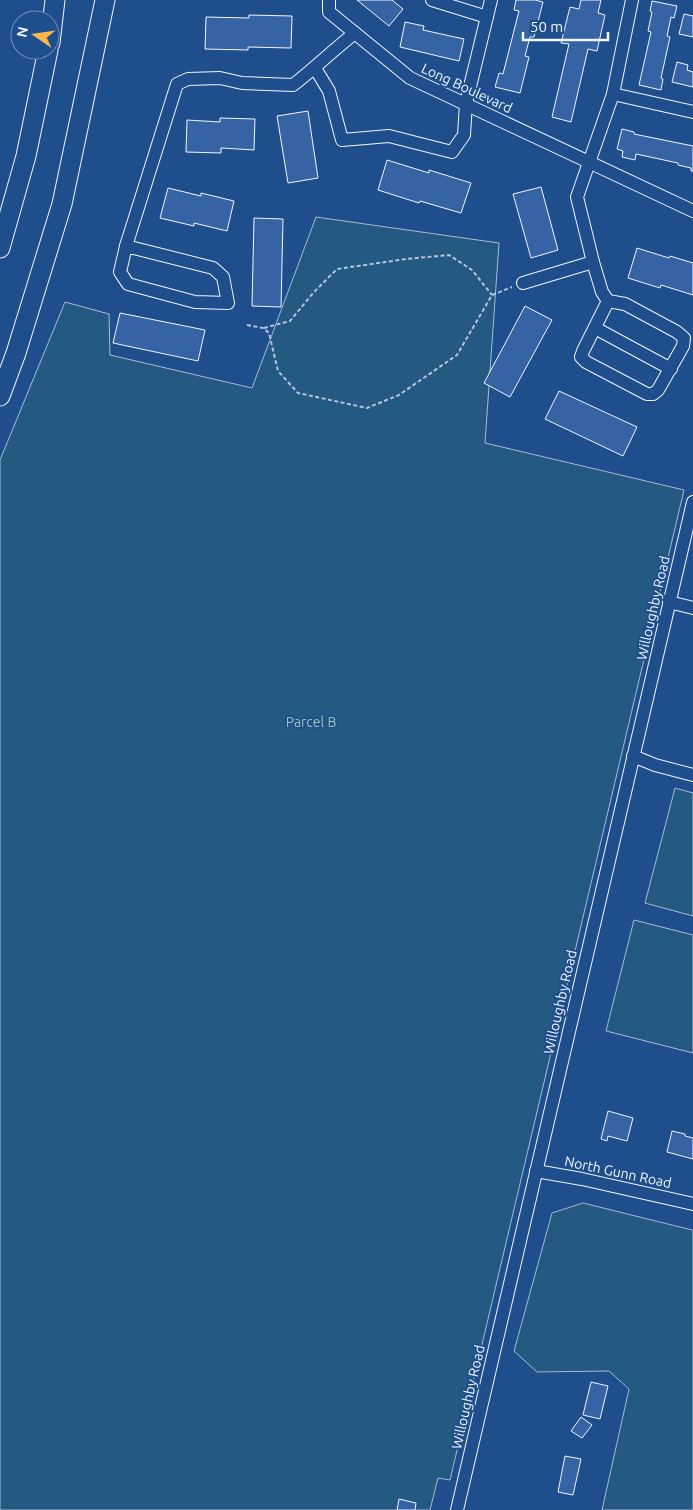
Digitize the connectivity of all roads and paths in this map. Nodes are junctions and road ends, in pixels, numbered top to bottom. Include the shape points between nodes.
1 (105, 0) edge
2 (329, 0) edge
3 (432, 0) edge
4 (491, 0) edge
5 (632, 0) edge
6 (487, 17) junction
7 (355, 33) junction
8 (46, 60) edge
9 (315, 68) junction
10 (613, 94) junction
11 (466, 103) junction
12 (693, 112) edge
13 (589, 163) junction
14 (693, 211) edge
15 (126, 246) junction
16 (0, 248) edge
17 (593, 262) junction
18 (523, 283) joint
19 (492, 295) junction
20 (608, 301) junction
21 (247, 325) dead end
22 (263, 328) junction
23 (595, 328) junction
24 (671, 368) junction
25 (0, 396) edge
26 (692, 506) edge
27 (670, 602) junction
28 (693, 608) edge
29 (634, 756) junction
30 (693, 775) edge
31 (536, 1171) junction
32 (693, 1204) edge
33 (457, 1510) edge

1 - 25 highway via 62,204
2 - 7 street, Long Boulevard via 329,12
3 - 6 street
4 - 6 street
5 - 10 street
6 - 11 street
7 - 9 street
7 - 11 street, Long Boulevard via 410,78
8 - 16 highway via 26,156
9 - 11 street via 329,91 342,140 389,136 452,152 464,135
9 - 15 street via 293,85 286,86 220,78 188,79 177,84
10 - 12 street
10 - 13 street
11 - 13 street, Long Boulevard
13 - 14 street, Long Boulevard
13 - 17 street via 577,197
15 - 15 street via 120,272 128,284 196,302 228,304 223,277 213,268
17 - 18 street
17 - 20 street
18 - 19 path
19 - 22 path via 472,270 449,255 337,269 290,321
19 - 22 path via 457,355 399,395 367,408 298,394 278,371 269,333
20 - 23 street
20 - 24 street via 624,304 684,338
21 - 22 path
23 - 24 street
23 - 24 street via 581,357 586,362 647,394 658,390
26 - 27 street, Willoughby Road
27 - 28 street
27 - 29 street, Willoughby Road
29 - 30 street
29 - 31 street, Willoughby Road
31 - 32 street, North Gunn Road
31 - 33 street, Willoughby Road

